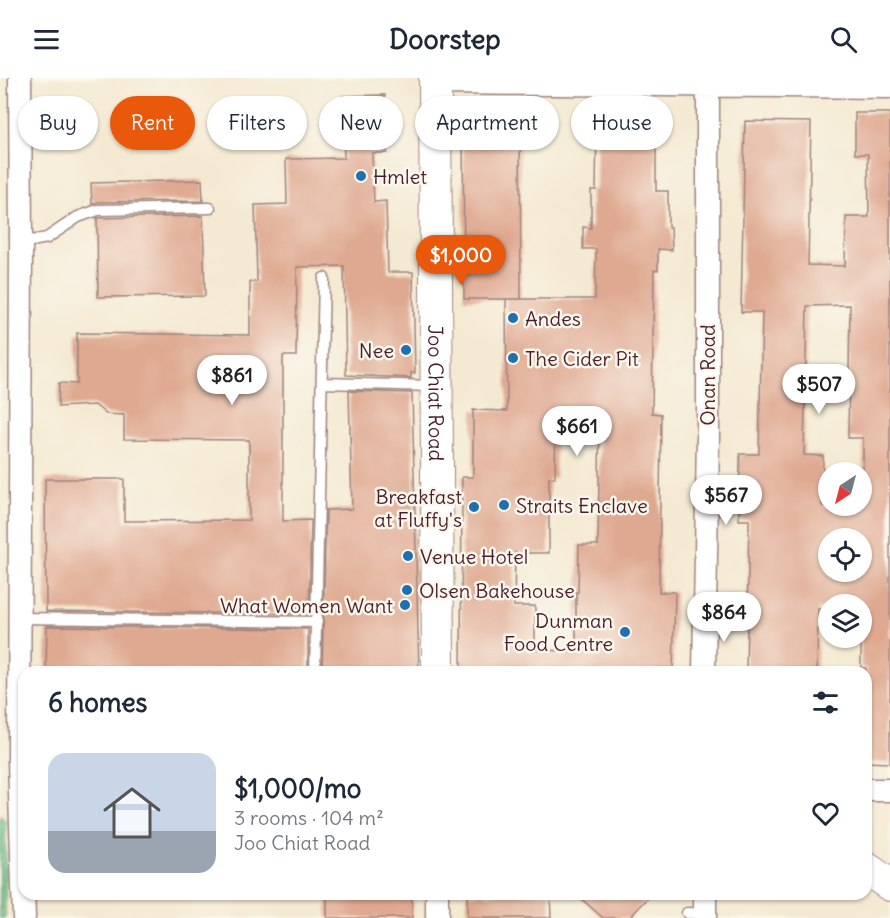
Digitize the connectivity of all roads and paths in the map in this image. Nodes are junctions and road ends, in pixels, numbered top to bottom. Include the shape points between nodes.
1 (435, 80) edge
2 (13, 82) edge
3 (708, 82) edge
4 (890, 87) edge
5 (210, 208) dead end
6 (21, 243) junction
7 (324, 278) dead end
8 (323, 383) junction
9 (436, 386) junction
10 (19, 618) junction
11 (316, 622) junction
12 (315, 666) edge
13 (438, 666) edge
14 (704, 666) edge
15 (14, 761) edge
16 (872, 790) edge
17 (890, 790) edge
18 (18, 824) edge
19 (872, 872) edge
20 (890, 885) edge
21 (23, 900) edge
22 (437, 900) edge
23 (24, 918) edge
24 (437, 918) edge

1 - 3 street
1 - 9 street, Joo Chiat Road
2 - 6 street
3 - 4 street
3 - 14 street, Onan Road
5 - 6 lane via 98,210 78,217 47,238
6 - 10 street
7 - 8 lane
8 - 9 lane
8 - 11 lane
9 - 13 street, Joo Chiat Road
10 - 11 lane
10 - 15 street
11 - 12 lane
15 - 18 street
16 - 17 street
19 - 20 street
21 - 23 street
22 - 24 street

